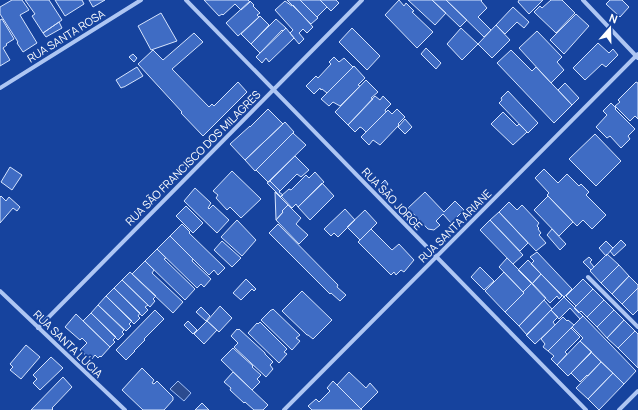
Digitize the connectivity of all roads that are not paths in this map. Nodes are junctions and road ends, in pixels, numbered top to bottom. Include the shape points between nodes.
1 (141, 0) edge
2 (186, 0) edge
3 (362, 0) edge
4 (583, 0) edge
5 (637, 56) edge
6 (0, 88) edge
7 (273, 90) junction
8 (436, 257) junction
9 (588, 277) dead end
10 (0, 291) edge
11 (638, 327) edge
12 (38, 328) junction
13 (638, 391) edge
14 (125, 410) edge
15 (284, 410) edge
16 (586, 410) edge
17 (619, 410) edge

1 - 6 street, RUA SANTA ROSA
2 - 7 street, RUA SÃO JORGE
3 - 7 street, RUA SÃO FRANCISCO DOS MILAGRES
4 - 5 street
5 - 8 street, RUA SANTA ARIANE
7 - 8 street, RUA SÃO JORGE
7 - 12 street, RUA SÃO FRANCISCO DOS MILAGRES
8 - 15 street, RUA SANTA ARIANE
8 - 16 street, RUA SÃO JORGE
9 - 11 street
10 - 12 street, RUA SANTA LÚCIA
12 - 14 street, RUA SANTA LÚCIA
13 - 17 street

